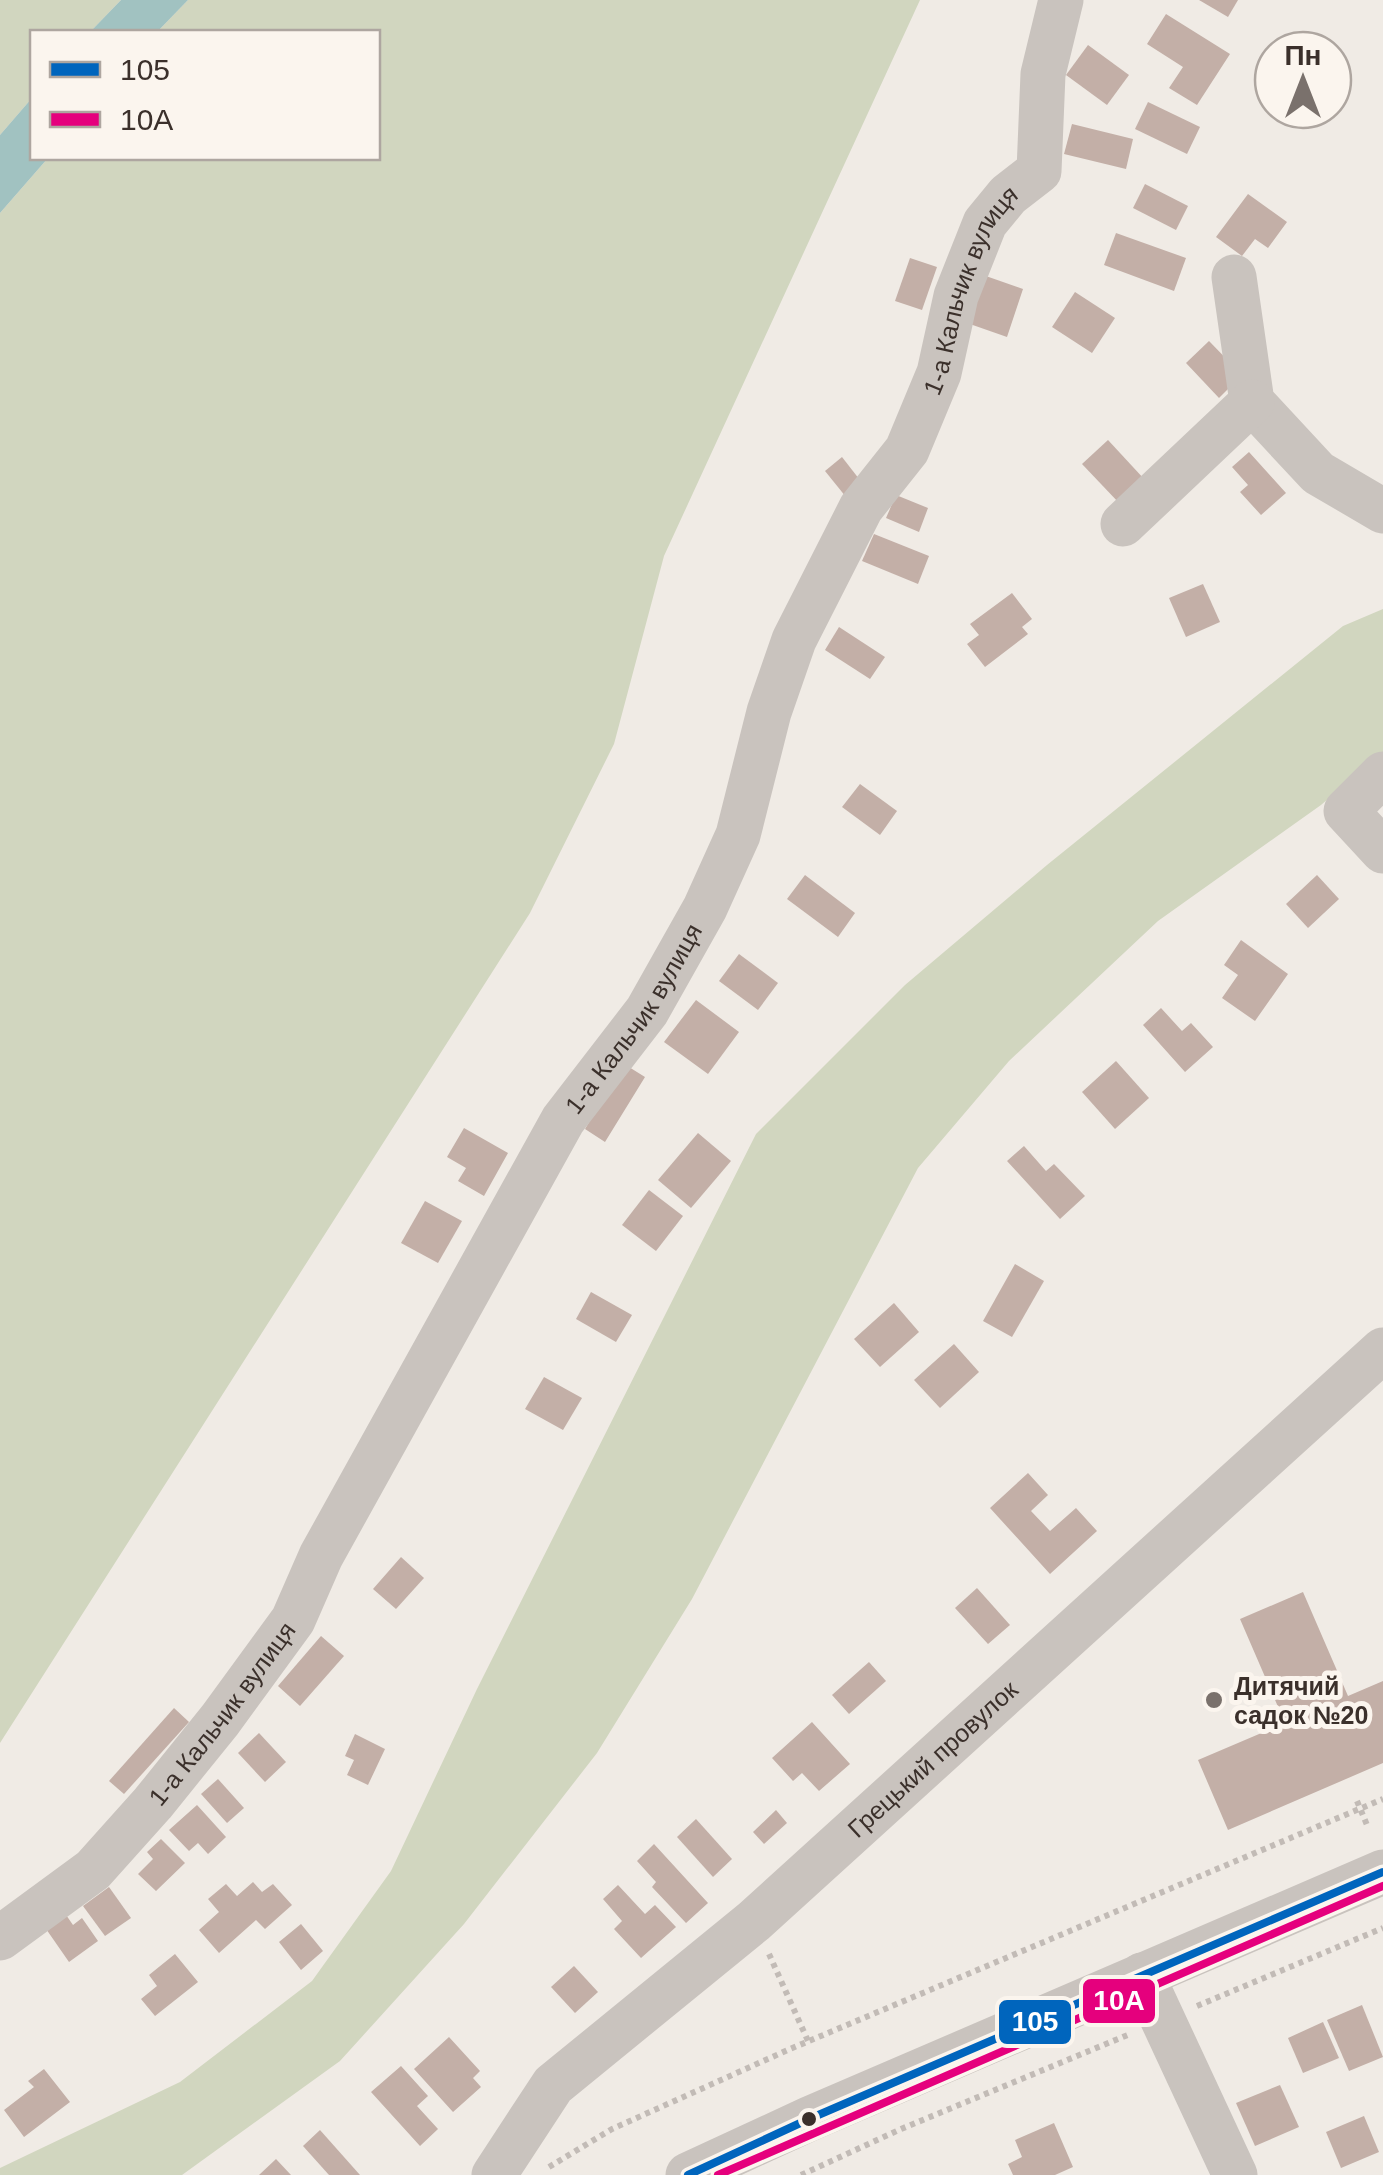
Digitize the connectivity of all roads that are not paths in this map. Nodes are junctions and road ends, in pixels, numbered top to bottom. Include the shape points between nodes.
1 (1061, 0) edge
2 (1234, 277) dead end
3 (1252, 402) junction
4 (1383, 511) edge
5 (1124, 524) dead end
6 (1383, 774) edge
7 (1383, 851) edge
8 (1383, 1350) edge
9 (1383, 1872) edge
10 (0, 1938) edge
11 (1142, 1976) junction
12 (494, 2175) edge
13 (688, 2175) edge
14 (1235, 2175) edge

1 - 10 street, 1-а Кальчик вулиця via 1043,74 1039,171 985,224 907,450 861,508 794,640 738,835 705,908 647,1010 562,1120 321,1556 293,1620 153,1804 93,1870
2 - 3 street
3 - 4 street via 1318,473
3 - 5 street
6 - 7 street via 1346,811
8 - 12 street, Грецький провулок via 754,1921 554,2085
9 - 11 street
11 - 13 street
11 - 14 street

